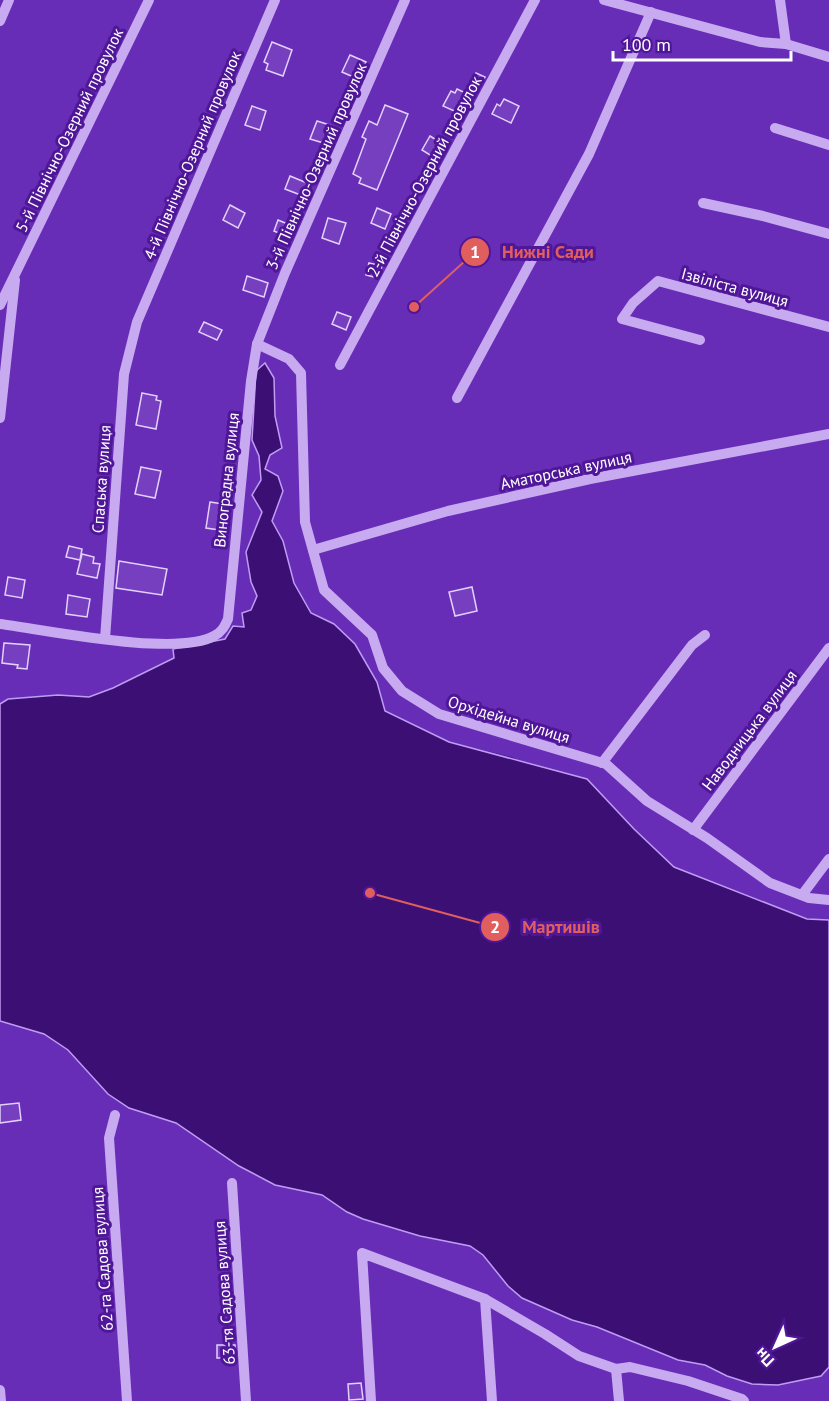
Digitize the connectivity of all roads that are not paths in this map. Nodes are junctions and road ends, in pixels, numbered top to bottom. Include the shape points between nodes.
1 (9, 0) edge
2 (149, 0) edge
3 (275, 0) edge
4 (405, 0) edge
5 (535, 0) edge
6 (604, 0) edge
7 (780, 0) edge
8 (651, 12) junction
9 (0, 21) edge
10 (786, 44) junction
11 (829, 57) edge
12 (775, 128) dead end
13 (829, 145) edge
14 (703, 203) dead end
15 (829, 234) edge
16 (16, 274) junction
17 (0, 305) edge
18 (137, 322) joint
19 (829, 327) edge
20 (700, 340) dead end
21 (257, 344) junction
22 (340, 365) dead end
23 (457, 398) dead end
24 (0, 418) edge
25 (829, 434) edge
26 (313, 550) junction
27 (0, 624) edge
28 (705, 635) dead end
29 (105, 639) junction
30 (829, 648) edge
31 (602, 763) junction
32 (693, 830) junction
33 (829, 859) edge
34 (802, 895) junction
35 (829, 900) edge
36 (115, 1115) dead end
37 (232, 1183) dead end
38 (485, 1299) junction
39 (616, 1369) junction
40 (0, 1390) edge
41 (743, 1400) edge
42 (1, 1401) edge
43 (126, 1401) edge
44 (246, 1401) edge
45 (370, 1401) edge
46 (492, 1401) edge
47 (619, 1401) edge

1 - 9 street
2 - 16 street, 5-й Північно-Озерний провулок
3 - 18 street, 4-й Північно-Озерний провулок
4 - 21 street, 3-й Північно-Озерний провулок
5 - 22 street, 2-й Північно-Озерний провулок
6 - 8 street
7 - 10 street
8 - 10 street via 760,42
8 - 23 street via 589,154
10 - 11 street
12 - 13 street
14 - 15 street
16 - 17 street, 5-й Північно-Озерний провулок
16 - 24 street
18 - 29 street, Спаська вулиця via 124,374
19 - 20 street, Ізвіліста вулиця via 658,281 633,303 622,319
21 - 26 street, Орхідейна вулиця via 289,359 301,373 305,522
21 - 29 street, Виноградна вулиця via 228,619 223,630 192,643
25 - 26 street, Аматорська вулиця via 590,479 448,511
26 - 31 street, Орхідейна вулиця via 324,590 372,635 383,668 402,691 439,714
27 - 29 street
28 - 31 street via 692,645
30 - 32 street, Наводницька вулиця
31 - 32 street, Орхідейна вулиця via 647,801
32 - 34 street, Орхідейна вулиця via 770,883
33 - 34 street
34 - 35 street, Орхідейна вулиця
36 - 43 street, 62-га Садова вулиця via 109,1138
37 - 44 street, 63-тя Садова вулиця
38 - 39 street via 579,1356
38 - 45 street via 362,1253
38 - 46 street
39 - 41 street via 630,1367
39 - 47 street
40 - 42 street

